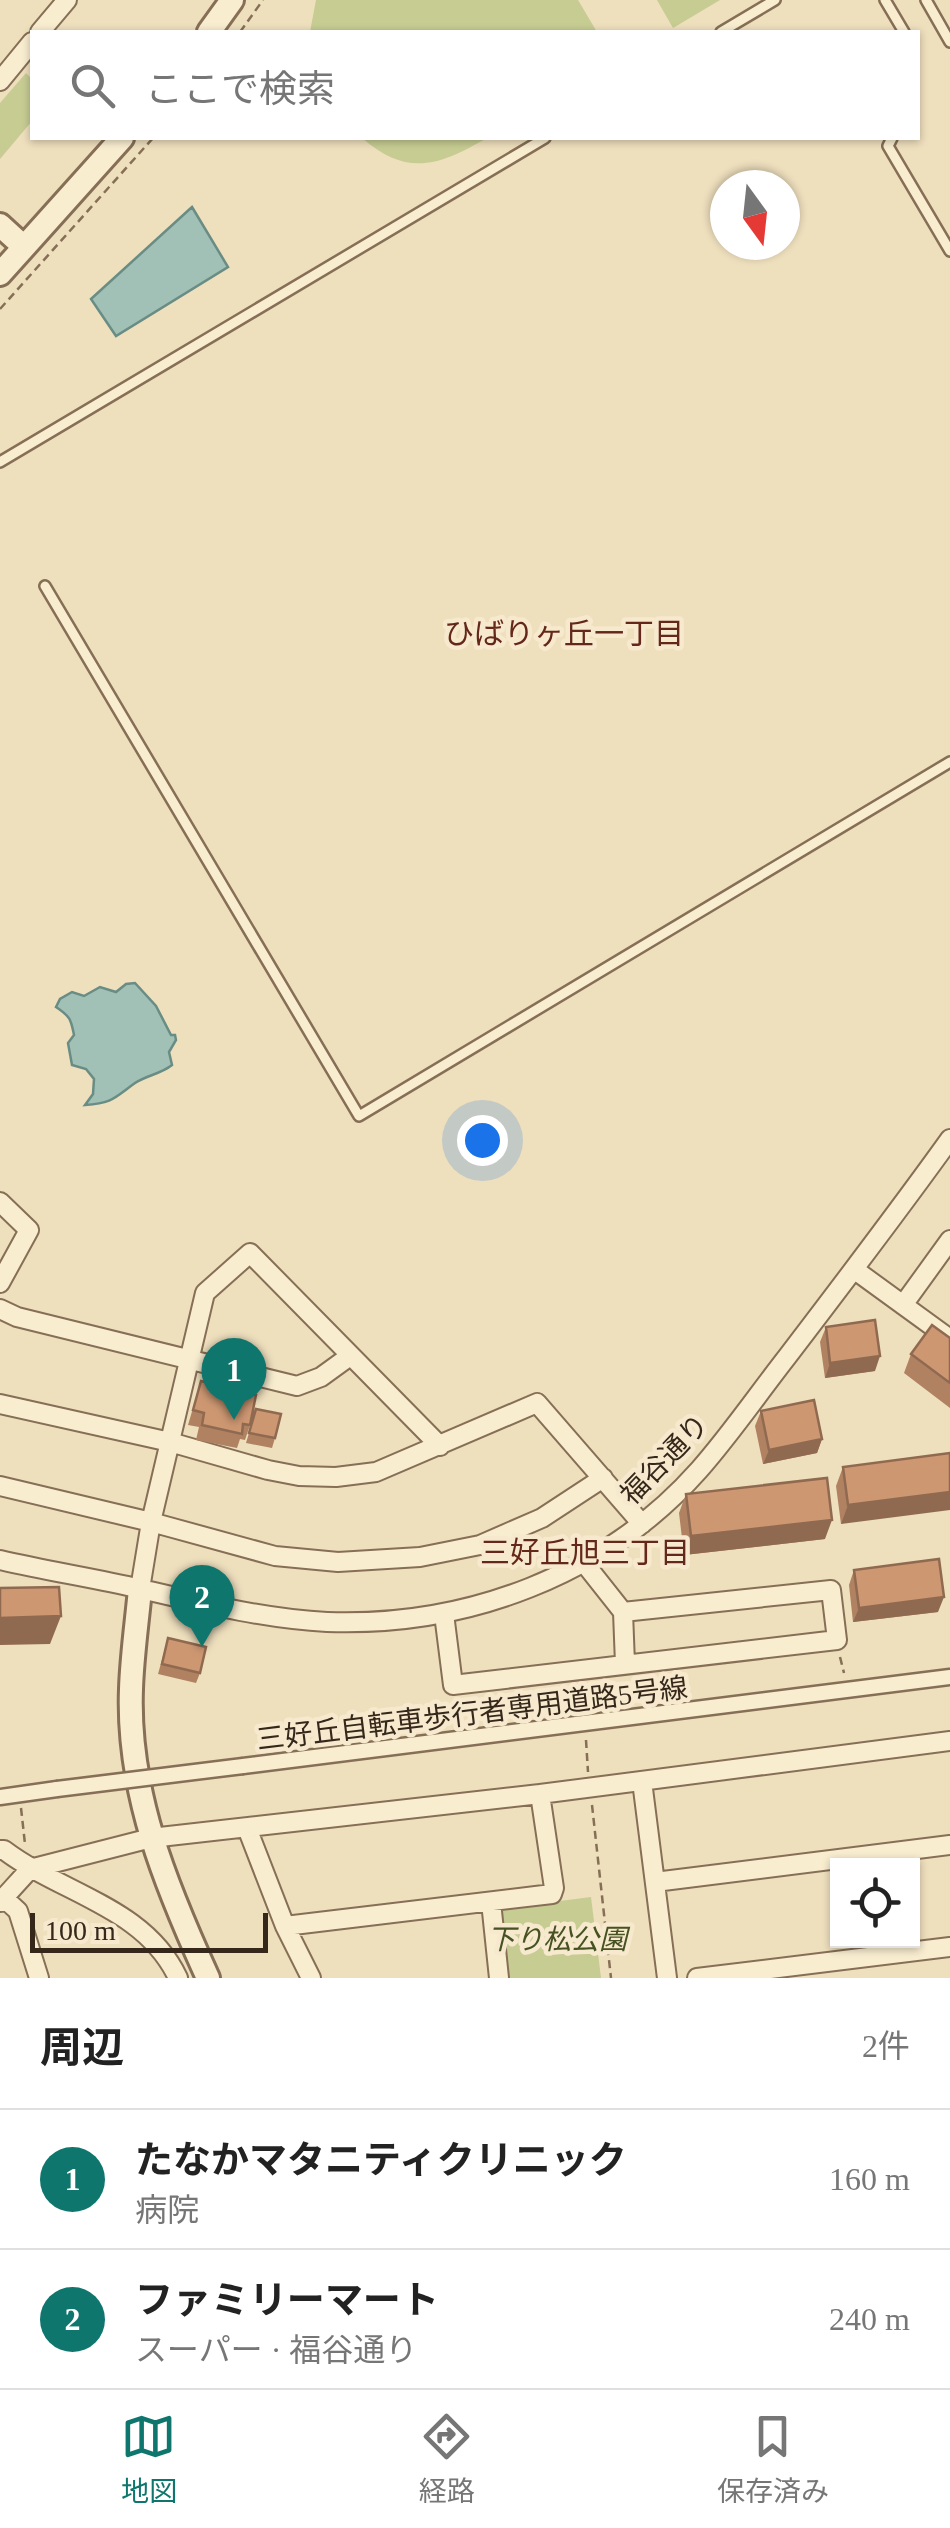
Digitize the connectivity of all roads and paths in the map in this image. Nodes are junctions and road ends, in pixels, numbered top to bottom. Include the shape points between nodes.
1 (67, 0) edge
2 (232, 0) edge
3 (264, 0) edge
4 (775, 0) edge
5 (885, 0) edge
6 (926, 0) edge
7 (42, 30) edge
8 (210, 30) edge
9 (242, 30) edge
10 (724, 30) edge
11 (903, 30) edge
12 (950, 42) edge
13 (30, 44) edge
14 (0, 82) edge
15 (120, 140) edge
16 (151, 140) edge
17 (542, 140) edge
18 (891, 140) edge
19 (0, 225) edge
20 (24, 246) junction
21 (950, 250) edge
22 (0, 274) edge
23 (0, 309) edge
24 (0, 462) edge
25 (45, 586) dead end
26 (950, 762) edge
27 (950, 1139) edge
28 (0, 1202) edge
29 (950, 1240) edge
30 (855, 1270) junction
31 (0, 1284) edge
32 (902, 1305) junction
33 (0, 1310) edge
34 (950, 1340) edge
35 (350, 1356) junction
36 (191, 1359) junction
37 (0, 1404) edge
38 (170, 1442) junction
39 (440, 1446) junction
40 (603, 1478) junction
41 (0, 1486) edge
42 (151, 1522) junction
43 (642, 1524) junction
44 (0, 1560) edge
45 (585, 1564) junction
46 (140, 1589) junction
47 (623, 1612) junction
48 (444, 1614) junction
49 (837, 1640) junction
50 (617, 1665) junction
51 (950, 1676) edge
52 (847, 1690) junction
53 (615, 1720) junction
54 (584, 1724) junction
55 (950, 1742) edge
56 (642, 1782) junction
57 (590, 1787) junction
58 (540, 1794) junction
59 (0, 1797) edge
60 (247, 1828) junction
61 (151, 1838) junction
62 (950, 1845) edge
63 (0, 1850) edge
64 (30, 1869) junction
65 (656, 1882) junction
66 (2, 1900) edge
67 (491, 1902) junction
68 (284, 1926) junction
69 (950, 1947) edge
70 (40, 1978) edge
71 (178, 1978) edge
72 (208, 1978) edge
73 (311, 1978) edge
74 (499, 1978) edge
75 (611, 1978) edge
76 (667, 1978) edge
77 (697, 1978) edge

1 - 7 street
2 - 8 street
3 - 9 path
4 - 10 lane
5 - 11 lane
6 - 12 lane
13 - 14 street
15 - 20 street
16 - 23 path
17 - 24 lane
18 - 21 lane via 888,146
19 - 20 street
20 - 22 street
25 - 26 lane via 359,1116
27 - 30 street, 福谷通り
28 - 31 street via 29,1230
29 - 32 street
30 - 32 street
30 - 43 street, 福谷通り via 698,1472
32 - 34 street
33 - 36 street
35 - 36 street via 297,1386
35 - 36 street via 250,1253 206,1293
35 - 39 street
36 - 38 street
37 - 38 street
38 - 39 street via 268,1470 317,1476 376,1472
38 - 42 street
39 - 40 street via 537,1402
40 - 42 street via 542,1518 480,1545 420,1558 338,1562 275,1556
40 - 43 street
41 - 42 street
42 - 46 street
43 - 45 street, 福谷通り
44 - 46 street, 福谷通り
45 - 47 street
45 - 48 street, 福谷通り via 510,1598
46 - 48 street, 福谷通り via 324,1622
46 - 61 street via 130,1691 138,1792
47 - 49 street via 831,1590
47 - 50 street
48 - 50 street via 453,1686
49 - 50 street
49 - 52 path
50 - 53 path
51 - 52 street, 三好丘自転車歩行者専用道路5号線
52 - 53 street, 三好丘自転車歩行者専用道路5号線
53 - 54 street, 三好丘自転車歩行者専用道路5号線
54 - 57 path
54 - 59 street, 三好丘自転車歩行者専用道路5号線, bridge
55 - 56 street
56 - 57 street
56 - 65 street
57 - 58 street
57 - 75 path
58 - 60 street
58 - 67 street via 552,1894
60 - 61 street
60 - 68 street
61 - 64 street
61 - 72 street
62 - 65 street
63 - 64 street
64 - 66 street
64 - 71 street via 142,1929
65 - 76 street
66 - 70 street via 18,1911
67 - 68 street
67 - 74 street
68 - 73 street
69 - 77 street

